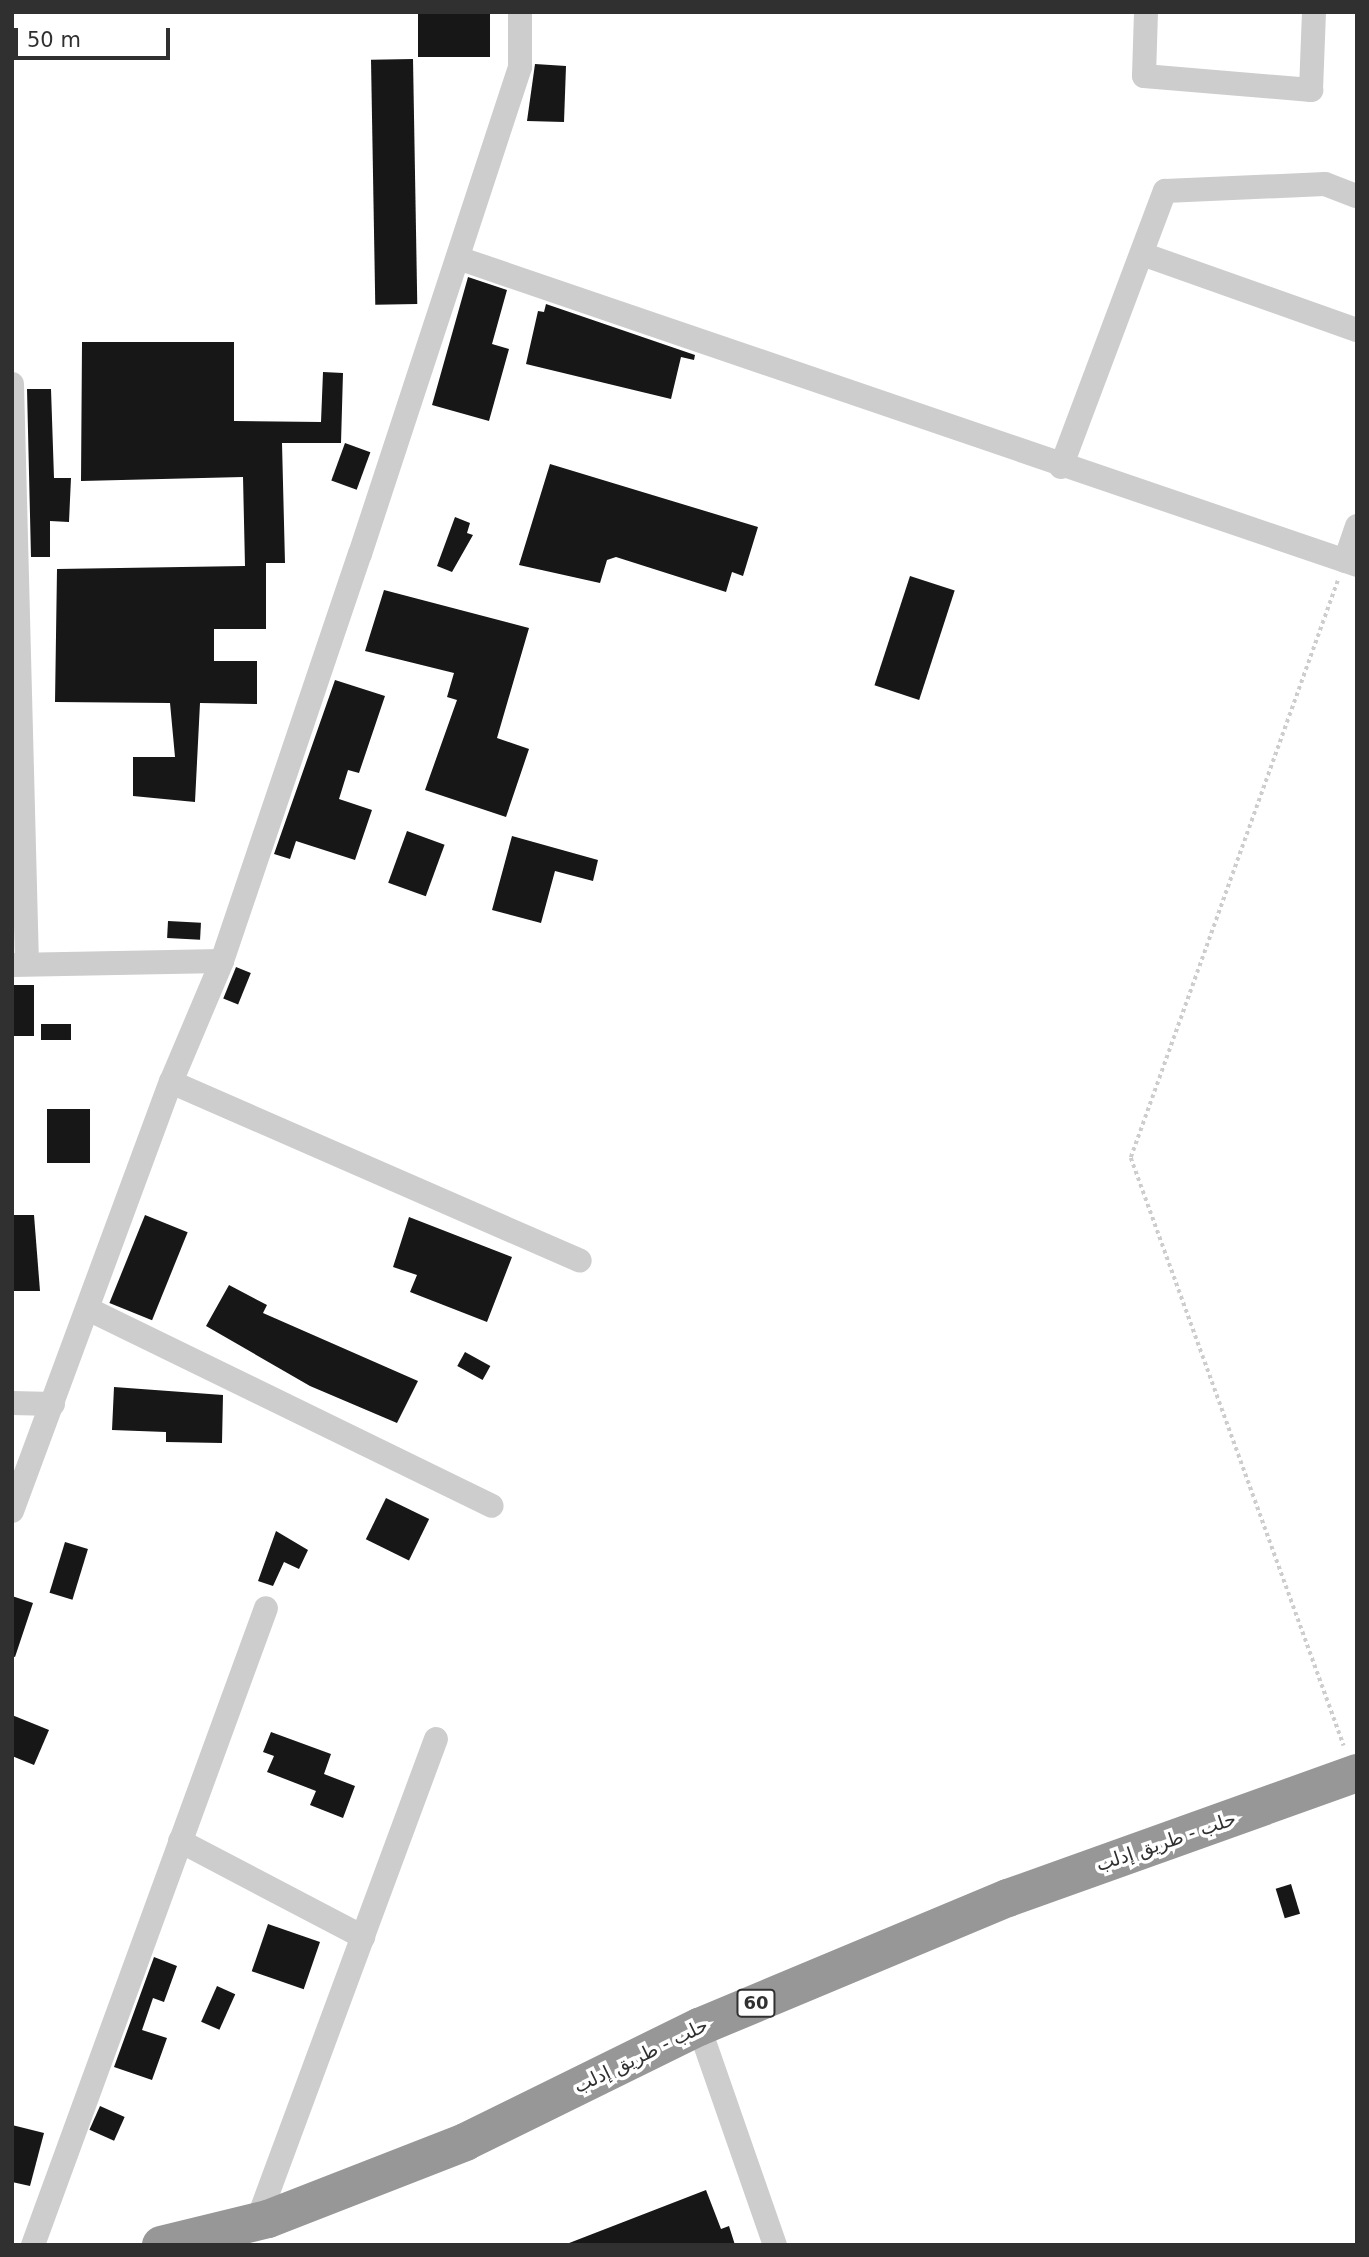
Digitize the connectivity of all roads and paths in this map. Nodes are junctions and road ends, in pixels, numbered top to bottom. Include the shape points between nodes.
1 (520, 12) edge
2 (1146, 12) edge
3 (1314, 12) edge
4 (1357, 196) edge
5 (1142, 254) junction
6 (458, 258) junction
7 (1357, 330) edge
8 (12, 384) edge
9 (1061, 467) junction
10 (1357, 526) edge
11 (1351, 563) edge
12 (222, 961) junction
13 (19, 965) edge
14 (171, 1082) junction
15 (580, 1261) dead end
16 (88, 1309) junction
17 (12, 1403) edge
18 (53, 1404) junction
19 (492, 1506) dead end
20 (12, 1511) edge
21 (266, 1608) dead end
22 (436, 1739) dead end
23 (1356, 1774) edge
24 (180, 1842) junction
25 (363, 1937) junction
26 (699, 2027) junction
27 (257, 2222) junction
28 (33, 2245) edge
29 (161, 2245) edge
30 (775, 2245) edge

1 - 6 street via 520,67
2 - 3 street via 1144,76 1311,90
4 - 5 street via 1325,184 1165,191
5 - 7 street
5 - 9 street
6 - 9 street
6 - 12 street
8 - 13 street
9 - 11 street
10 - 11 street
11 - 23 path via 1131,1158
12 - 13 street
12 - 14 street
14 - 15 street
14 - 16 street
16 - 18 street
16 - 19 street
17 - 18 street
18 - 20 street
21 - 24 street
22 - 25 street
23 - 26 highway, حلب - طريق إدلب / 60 via 1008,1898
24 - 25 street
24 - 28 street
25 - 27 street
26 - 27 highway, حلب - طريق إدلب / 60 via 465,2141
26 - 30 street
27 - 29 highway, حلب - طريق إدلب / 60

